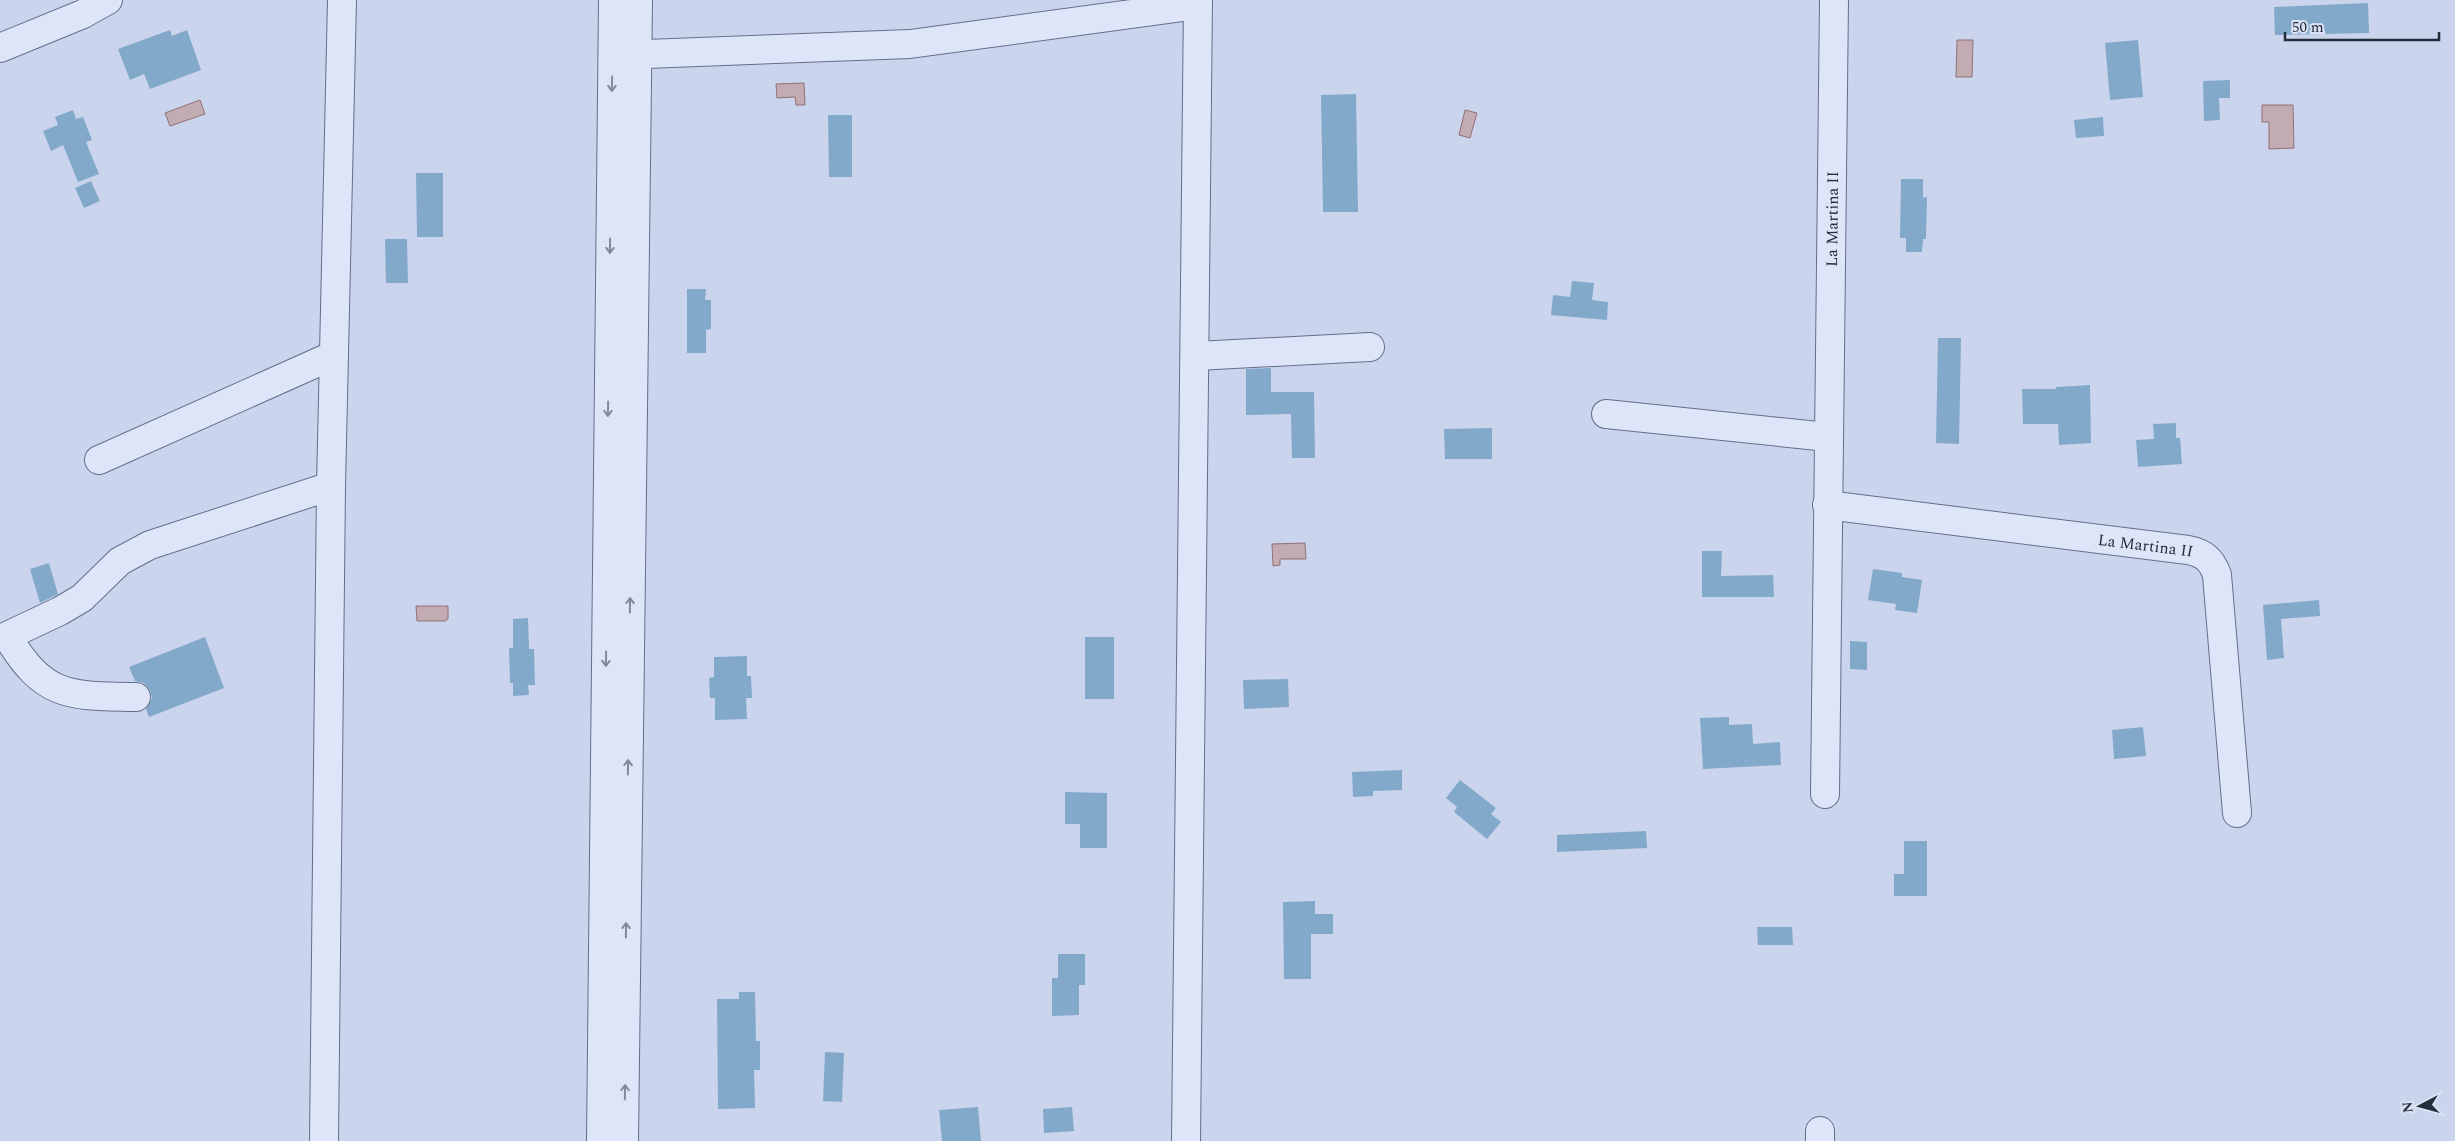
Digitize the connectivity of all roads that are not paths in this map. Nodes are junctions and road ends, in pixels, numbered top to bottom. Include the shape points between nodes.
1 (108, 0) edge
2 (342, 0) edge
3 (613, 0) edge
4 (638, 0) edge
5 (1834, 0) edge
6 (1198, 2) edge
7 (0, 48) edge
8 (625, 55) junction
9 (1370, 347) dead end
10 (334, 355) junction
11 (1196, 356) junction
12 (1606, 414) dead end
13 (1828, 437) junction
14 (99, 460) dead end
15 (331, 486) junction
16 (1827, 504) junction
17 (136, 697) dead end
18 (1825, 794) dead end
19 (2237, 813) dead end
20 (324, 1141) edge
21 (601, 1141) edge
22 (624, 1141) edge
23 (1186, 1141) edge

1 - 7 street
2 - 10 street
3 - 8 street
4 - 8 street
5 - 13 street, La Martina II
6 - 8 street via 910,44
6 - 11 street
8 -> 21 street
22 -> 8 street
9 - 11 street
10 - 14 street
10 - 15 street
11 - 23 street
12 - 13 street
13 - 16 street, La Martina II
15 - 17 street via 150,546 120,561 82,598 7,636 22,661 42,681 63,692
15 - 20 street
16 - 18 street, La Martina II
16 - 19 street, La Martina II via 2188,550 2204,555 2215,567 2217,575

